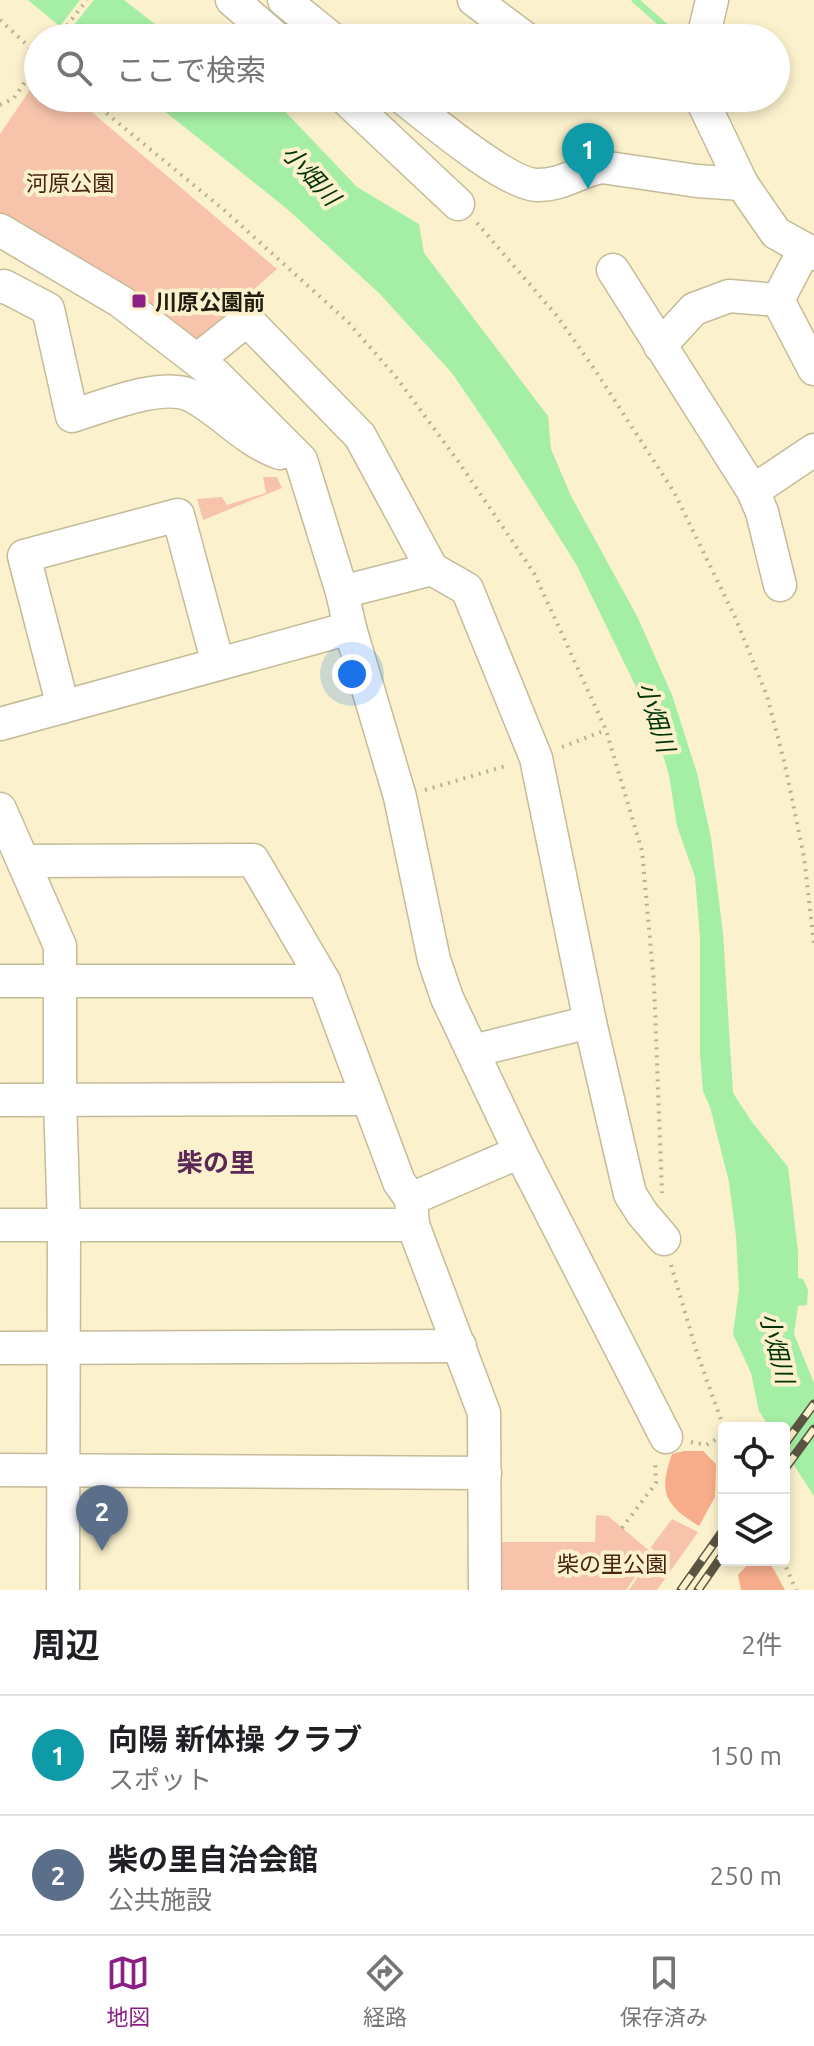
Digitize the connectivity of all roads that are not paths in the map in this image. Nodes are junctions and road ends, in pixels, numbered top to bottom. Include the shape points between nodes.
1 (232, 0) edge
2 (474, 0) edge
3 (712, 0) edge
4 (297, 4) edge
5 (260, 24) edge
6 (317, 24) edge
7 (506, 24) edge
8 (706, 24) edge
9 (360, 112) edge
10 (421, 112) edge
11 (708, 112) edge
12 (742, 184) junction
13 (458, 204) road end
14 (0, 230) edge
15 (809, 252) edge
16 (613, 270) dead end
17 (0, 287) edge
18 (778, 300) junction
19 (660, 346) junction
20 (197, 360) junction
21 (814, 369) edge
22 (814, 450) edge
23 (301, 460) junction
24 (753, 491) junction
25 (432, 569) junction
26 (780, 585) dead end
27 (342, 592) junction
28 (350, 628) junction
29 (218, 664) junction
30 (63, 707) junction
31 (0, 724) edge
32 (0, 809) edge
33 (23, 861) junction
34 (0, 981) edge
35 (59, 981) junction
36 (324, 981) junction
37 (590, 1022) junction
38 (473, 1051) junction
39 (368, 1099) junction
40 (0, 1100) edge
41 (60, 1100) junction
42 (520, 1152) junction
43 (412, 1212) junction
44 (0, 1225) edge
45 (64, 1225) junction
46 (664, 1239) dead end
47 (460, 1346) junction
48 (0, 1348) edge
49 (63, 1349) junction
50 (666, 1437) dead end
51 (0, 1470) edge
52 (63, 1471) junction
53 (485, 1473) junction
54 (63, 1590) edge
55 (485, 1590) edge

1 - 5 street
2 - 7 street
3 - 8 street
4 - 6 street
9 - 13 street
10 - 12 street via 479,157 534,185 566,182 602,167
11 - 12 street
12 - 15 street via 776,233
14 - 20 street via 120,301
15 - 18 street
16 - 19 street
17 - 23 street via 48,309 72,416 153,393 182,393 261,447
18 - 19 street via 729,296 694,309
18 - 21 street
19 - 24 street
20 - 23 street
20 - 25 street via 247,320 360,436
22 - 24 street
23 - 27 street
24 - 26 street
25 - 27 street
25 - 37 street via 467,589 536,758
27 - 28 street
28 - 29 street
28 - 38 street via 400,797 434,960
29 - 30 street
29 - 30 street via 178,515 24,556
30 - 31 street
32 - 33 street
33 - 35 street via 60,946
33 - 36 street via 253,860
34 - 35 street
35 - 36 street
35 - 41 street
36 - 39 street
37 - 38 street
37 - 46 street via 630,1194
38 - 42 street
39 - 41 street
39 - 43 street
40 - 41 street
41 - 45 street
42 - 43 street
42 - 50 street
43 - 45 street
43 - 47 street
44 - 45 street
45 - 49 street
47 - 49 street
47 - 53 street via 484,1413
48 - 49 street
49 - 52 street
51 - 52 street
52 - 53 street
52 - 54 street
53 - 55 street

